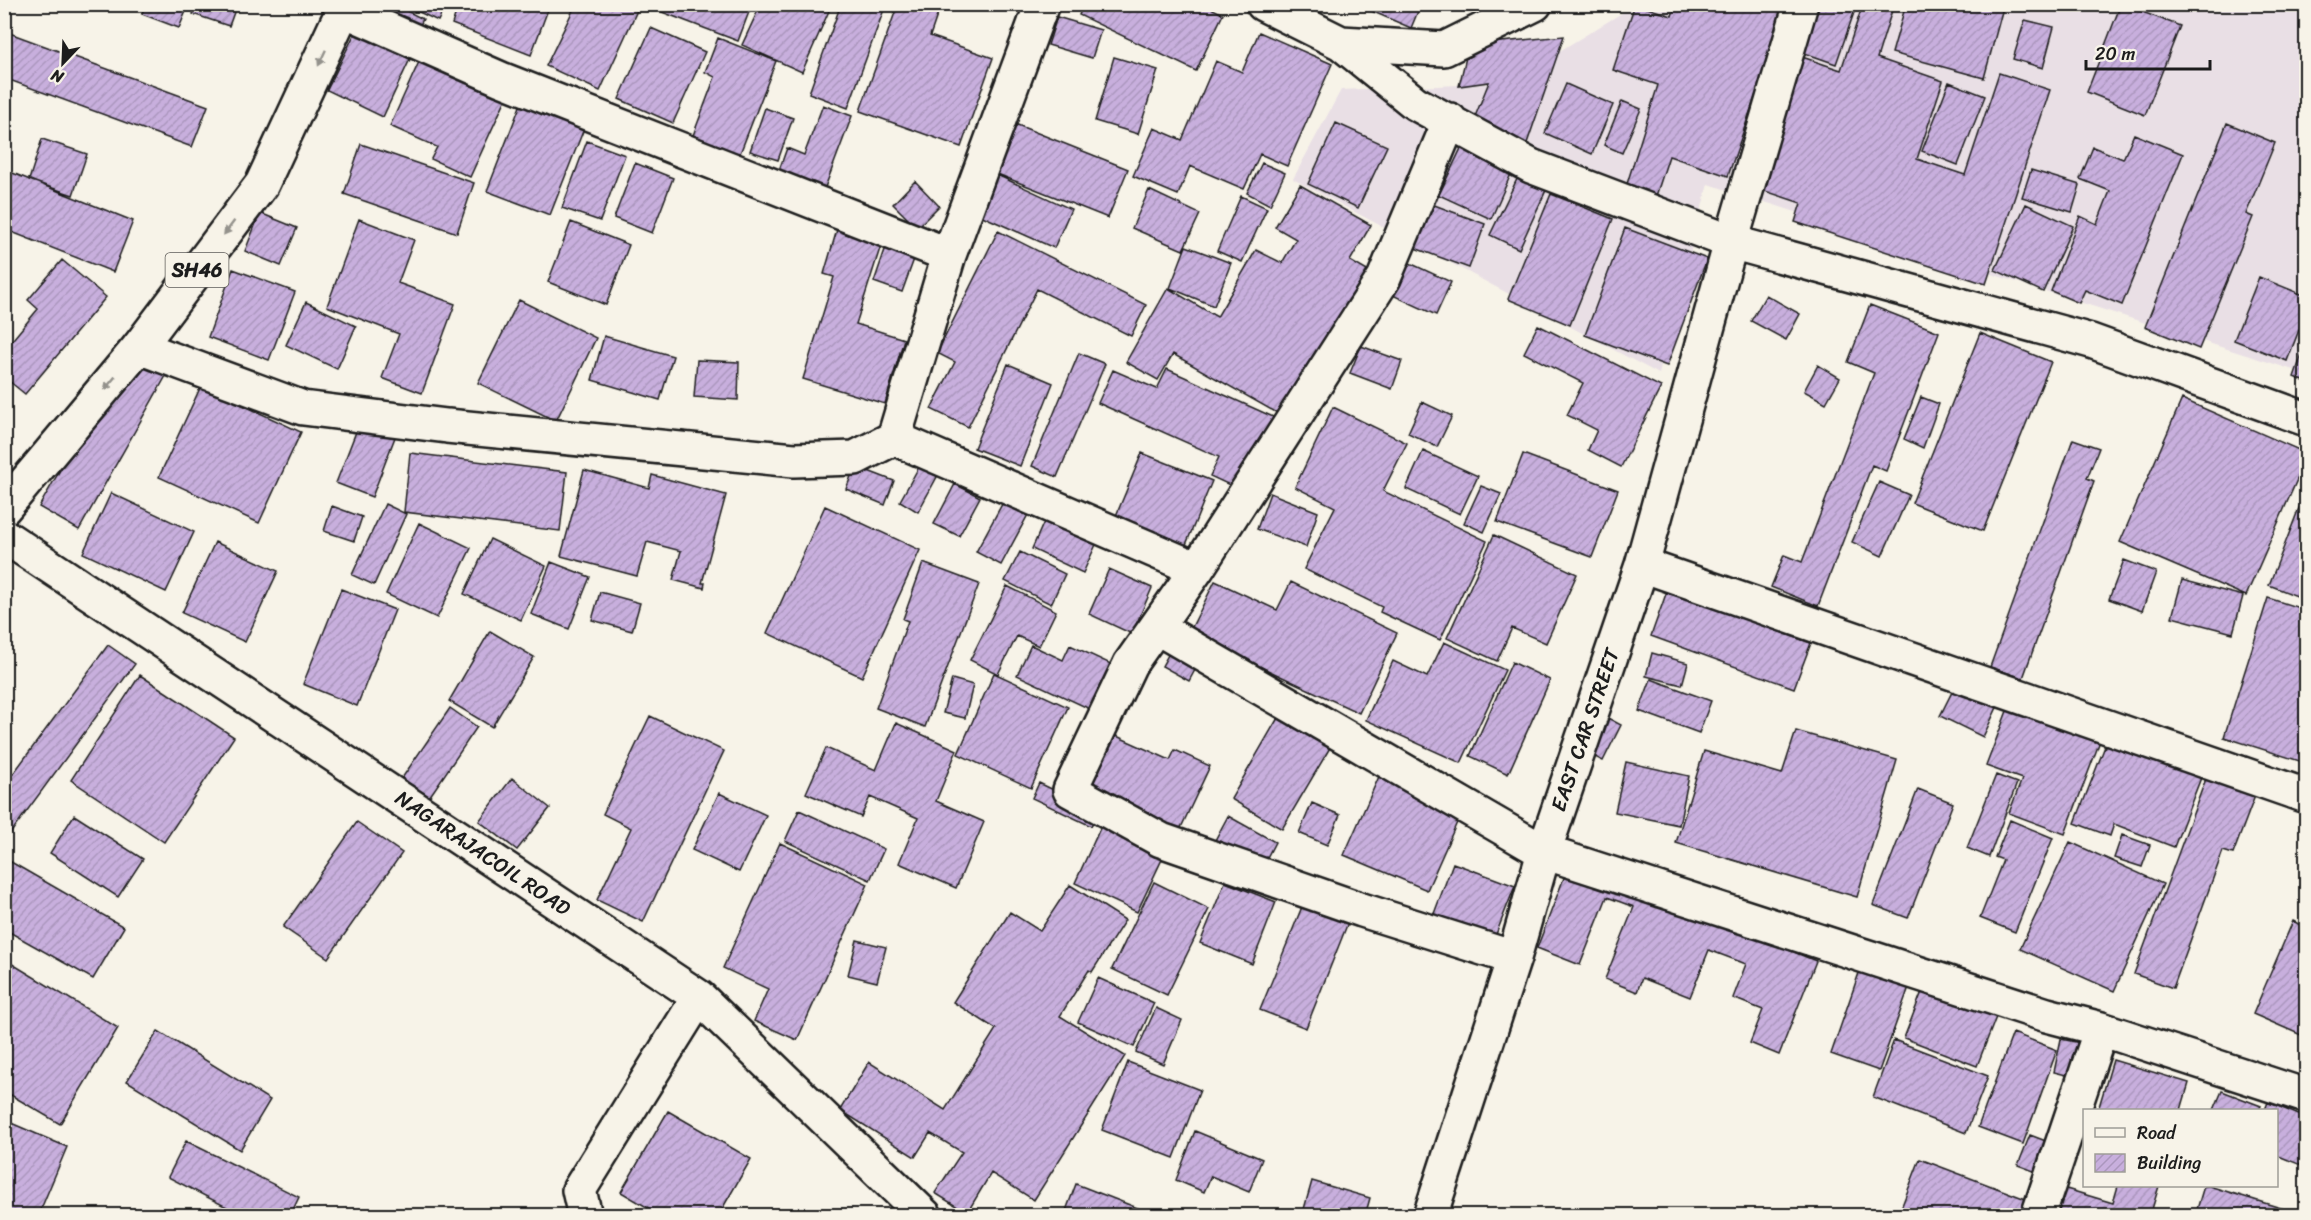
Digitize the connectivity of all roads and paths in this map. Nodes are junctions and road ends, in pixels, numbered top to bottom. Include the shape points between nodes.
1 (1042, 4) edge
2 (1535, 4) edge
3 (1801, 4) edge
4 (1267, 5) edge
5 (345, 7) edge
6 (1341, 43) junction
7 (1450, 120) junction
8 (1731, 242) junction
9 (949, 255) junction
10 (140, 347) junction
11 (2307, 419) edge
12 (894, 438) junction
13 (4, 508) edge
14 (4, 536) edge
15 (1642, 565) junction
16 (1197, 569) junction
17 (1156, 627) junction
18 (2307, 796) edge
19 (1544, 852) junction
20 (1514, 958) junction
21 (699, 997) junction
22 (2101, 1029) junction
23 (2307, 1096) edge
24 (585, 1215) edge
25 (925, 1215) edge
26 (1430, 1215) edge
27 (2038, 1215) edge

1 - 9 street
2 - 6 street via 1444,49
3 - 8 street, EAST CAR STREET
4 - 6 street
5 - 9 street via 501,79
5 -> 10 street, SH46 via 262,184
6 - 7 street via 1415,103
7 - 8 street via 1531,166
7 - 16 street via 1384,278
8 - 11 street via 2091,341
8 - 15 street, EAST CAR STREET
9 - 12 street
10 - 12 street via 303,408 447,426 794,460 855,458
10 -> 13 street, SH46
12 - 16 street
14 - 21 street, NAGARAJACOIL ROAD
15 - 18 street
15 - 19 street, EAST CAR STREET
16 - 17 street
17 - 19 street
17 - 20 street via 1130,664 1070,790 1161,840
19 - 20 street, EAST CAR STREET
19 - 22 street via 2047,1015
20 - 26 street, EAST CAR STREET
21 - 24 street via 579,1190
21 - 25 street, NAGARAJACOIL ROAD
22 - 23 street
22 - 27 street

